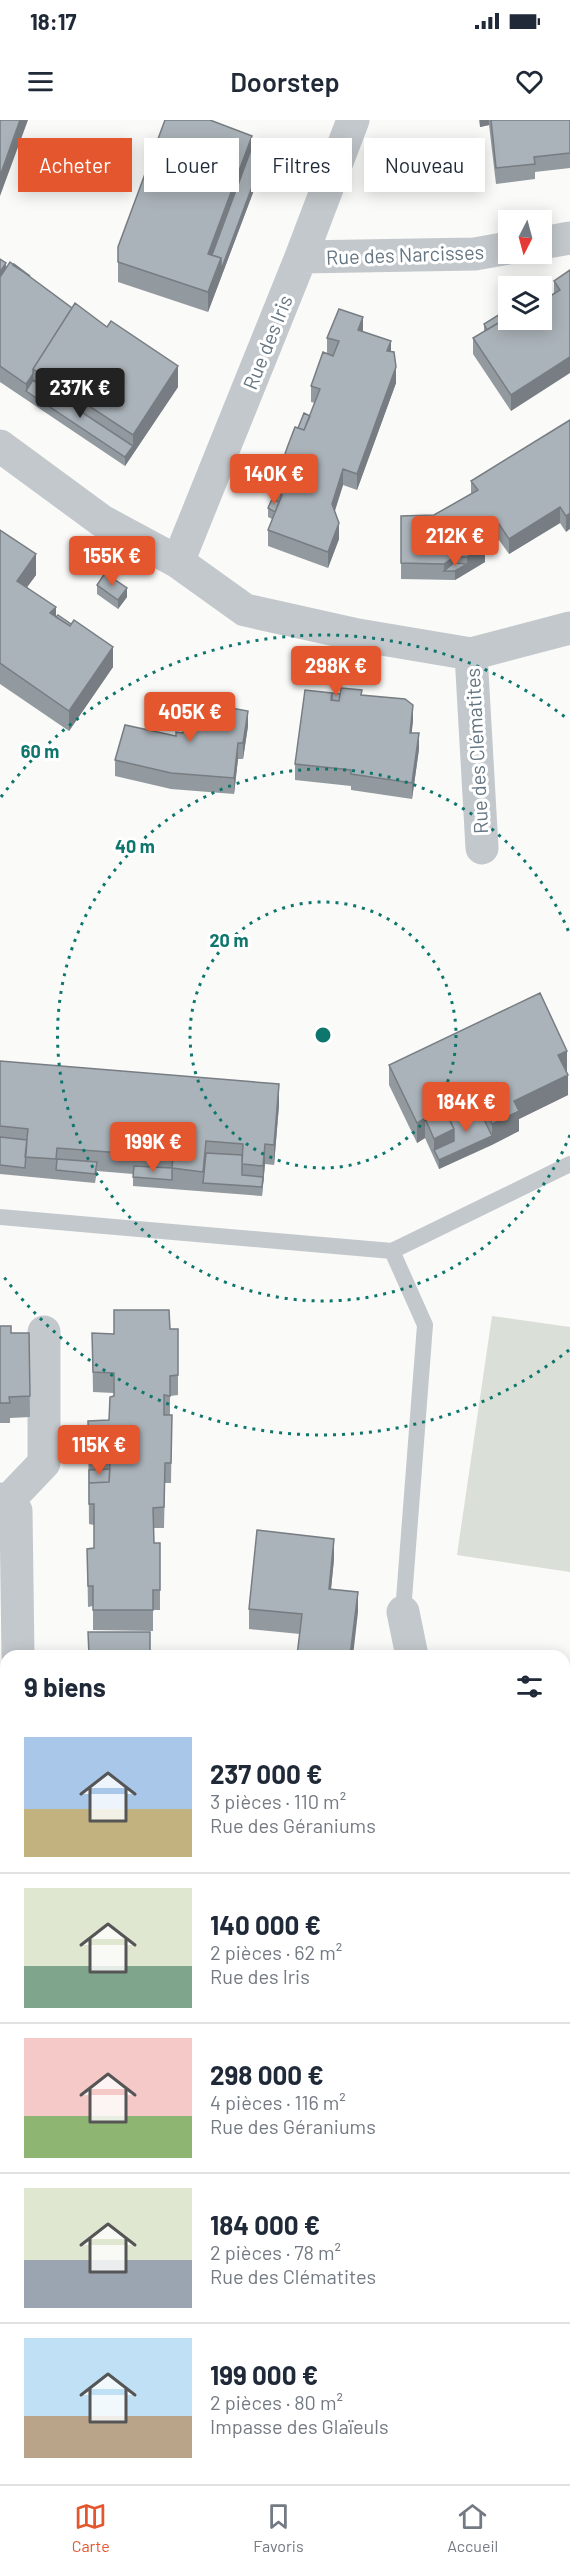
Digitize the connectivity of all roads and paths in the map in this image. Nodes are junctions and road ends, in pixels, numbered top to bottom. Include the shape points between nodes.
1 (353, 120) edge
2 (570, 238) edge
3 (552, 241) edge
4 (498, 250) edge
5 (301, 257) junction
6 (0, 446) edge
7 (178, 562) junction
8 (570, 628) edge
9 (471, 654) junction
10 (482, 848) dead end
11 (570, 1164) edge
12 (0, 1218) edge
13 (392, 1251) junction
14 (44, 1332) dead end
15 (3, 1501) edge
16 (403, 1612) joint
17 (18, 1650) edge
18 (411, 1650) edge

1 - 5 street, Rue des Iris
2 - 3 street
4 - 5 street, Rue des Narcisses via 475,254
5 - 7 street, Rue des Iris
6 - 7 street via 102,521
7 - 9 street via 245,610 357,635
8 - 9 street
9 - 10 street, Rue des Clématites
11 - 13 lane
12 - 13 lane
13 - 16 lane via 425,1325
14 - 15 street via 44,1463
15 - 17 street via 16,1511
16 - 18 street

